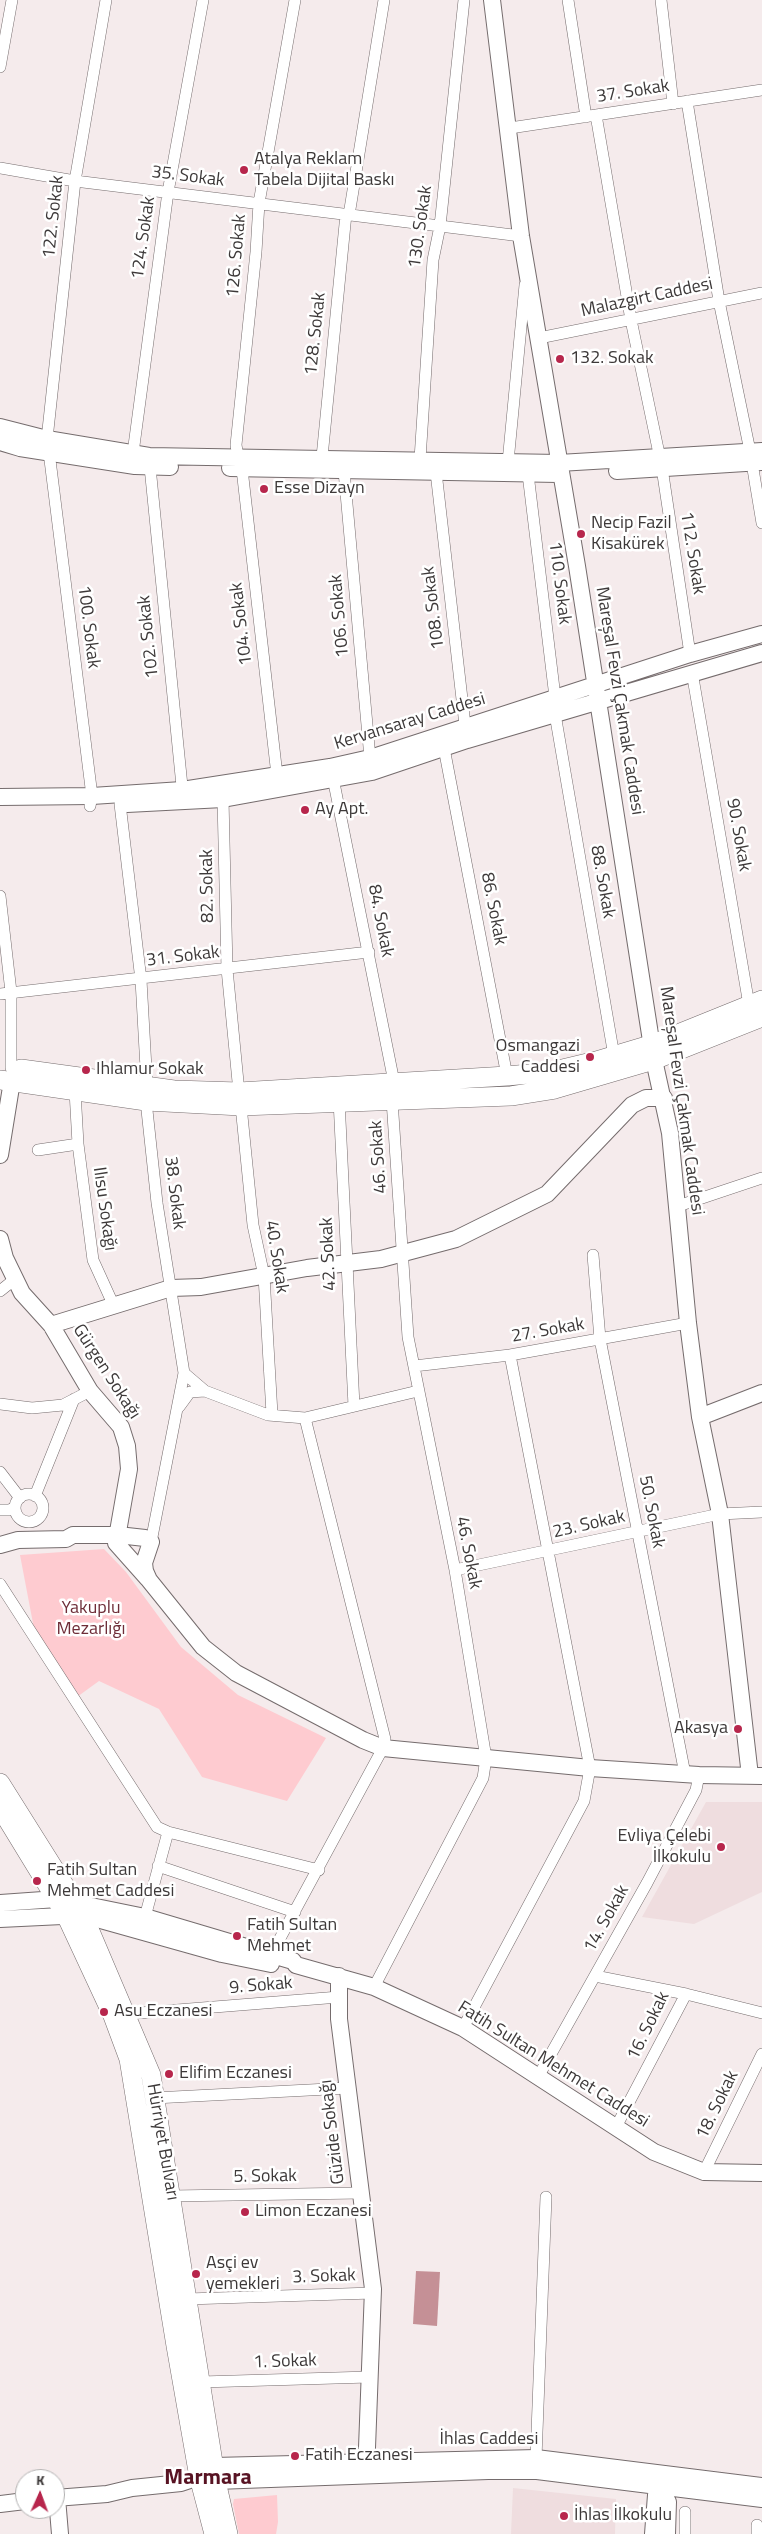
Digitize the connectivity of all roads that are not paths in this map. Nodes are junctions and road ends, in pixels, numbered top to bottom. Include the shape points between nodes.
1 (12, 0) edge
2 (106, 0) edge
3 (203, 0) edge
4 (295, 0) edge
5 (384, 0) edge
6 (464, 0) edge
7 (492, 0) edge
8 (568, 0) edge
9 (661, 0) edge
10 (0, 67) edge
11 (762, 90) edge
12 (687, 101) junction
13 (673, 104) junction
14 (591, 116) junction
15 (510, 128) junction
16 (0, 168) edge
17 (75, 181) junction
18 (168, 192) junction
19 (259, 203) junction
20 (347, 214) junction
21 (440, 226) junction
22 (521, 236) junction
23 (527, 268) junction
24 (762, 293) edge
25 (719, 301) junction
26 (631, 320) junction
27 (539, 338) junction
28 (0, 427) edge
29 (0, 442) edge
30 (48, 445) junction
31 (757, 457) edge
32 (142, 460) junction
33 (508, 462) junction
34 (240, 463) junction
35 (660, 463) junction
36 (322, 464) junction
37 (343, 465) junction
38 (429, 466) junction
39 (560, 469) junction
40 (528, 474) junction
41 (762, 523) edge
42 (762, 634) edge
43 (762, 652) edge
44 (690, 654) junction
45 (692, 672) junction
46 (597, 693) junction
47 (556, 697) junction
48 (555, 714) junction
49 (466, 733) junction
50 (444, 748) junction
51 (370, 758) junction
52 (332, 773) junction
53 (277, 775) junction
54 (183, 796) junction
55 (0, 797) edge
56 (223, 800) junction
57 (91, 801) junction
58 (120, 804) junction
59 (0, 808) edge
60 (0, 896) edge
61 (369, 952) junction
62 (228, 969) junction
63 (141, 980) junction
64 (6, 993) edge
65 (758, 1007) edge
66 (653, 1052) junction
67 (614, 1056) junction
68 (6, 1074) edge
69 (507, 1076) junction
70 (75, 1091) junction
71 (393, 1091) junction
72 (147, 1094) junction
73 (664, 1098) junction
74 (240, 1099) junction
75 (339, 1100) junction
76 (78, 1144) junction
77 (38, 1150) dead end
78 (0, 1155) edge
79 (761, 1182) edge
80 (678, 1206) junction
81 (0, 1239) edge
82 (404, 1254) junction
83 (592, 1255) dead end
84 (347, 1263) junction
85 (264, 1276) junction
86 (15, 1279) junction
87 (171, 1288) junction
88 (0, 1291) edge
89 (114, 1304) junction
90 (688, 1323) junction
91 (51, 1324) junction
92 (600, 1339) junction
93 (510, 1355) junction
94 (414, 1366) junction
95 (184, 1373) junction
96 (90, 1391) junction
97 (418, 1391) junction
98 (205, 1392) junction
99 (762, 1393) edge
100 (74, 1399) junction
101 (0, 1404) edge
102 (354, 1406) junction
103 (178, 1408) junction
104 (272, 1414) junction
105 (700, 1417) junction
106 (305, 1418) junction
107 (0, 1472) edge
108 (35, 1496) junction
109 (17, 1503) junction
110 (0, 1510) edge
111 (762, 1512) edge
112 (720, 1514) junction
113 (22, 1520) junction
114 (637, 1532) junction
115 (117, 1539) junction
116 (18, 1540) junction
117 (151, 1542) junction
118 (0, 1545) edge
119 (547, 1552) junction
120 (454, 1570) junction
121 (149, 1580) junction
122 (0, 1584) edge
123 (383, 1748) junction
124 (486, 1758) junction
125 (590, 1768) junction
126 (692, 1775) junction
127 (756, 1776) edge
128 (0, 1782) edge
129 (0, 1807) edge
130 (168, 1832) junction
131 (158, 1866) junction
132 (319, 1870) junction
133 (0, 1903) edge
134 (71, 1908) junction
135 (295, 1912) junction
136 (145, 1917) junction
137 (0, 1919) edge
138 (271, 1955) junction
139 (296, 1965) junction
140 (339, 1976) junction
141 (595, 1976) junction
142 (374, 1987) junction
143 (686, 1994) junction
144 (339, 1997) junction
145 (762, 2013) edge
146 (127, 2014) junction
147 (464, 2028) junction
148 (762, 2054) edge
149 (538, 2077) junction
150 (348, 2088) junction
151 (154, 2098) junction
152 (616, 2127) junction
153 (704, 2172) junction
154 (762, 2173) edge
155 (360, 2193) junction
156 (171, 2196) junction
157 (546, 2197) dead end
158 (373, 2293) junction
159 (187, 2299) junction
160 (369, 2377) junction
161 (201, 2382) junction
162 (536, 2465) junction
163 (366, 2469) junction
164 (208, 2478) junction
165 (661, 2480) junction
166 (762, 2486) edge
167 (65, 2497) edge
168 (762, 2499) edge
169 (15, 2502) edge
170 (0, 2504) edge
171 (685, 2512) dead end
172 (58, 2519) edge
173 (60, 2534) edge
174 (214, 2534) edge
175 (228, 2534) edge
176 (652, 2534) edge
177 (667, 2534) edge
178 (684, 2534) edge

1 - 10 street
2 - 17 street, 122. Sokak
3 - 18 street, 124. Sokak
4 - 19 street, 126. Sokak
5 - 20 street, 128. Sokak
6 - 21 street, 130. Sokak
7 - 15 street, Mareşal Fevzi Çakmak Caddesi
8 - 14 street, 112. Sokak
9 - 13 street
11 - 12 street, 37. Sokak
12 - 13 street, 37. Sokak
12 - 25 street
13 - 14 street, 37. Sokak
14 - 15 street, 37. Sokak
14 - 26 street, 112. Sokak
15 - 22 street, Mareşal Fevzi Çakmak Caddesi
16 - 17 street, 35. Sokak
17 - 18 street, 35. Sokak
17 - 30 street, 122. Sokak
18 - 19 street, 35. Sokak
18 - 32 street, 124. Sokak
19 - 20 street, 35. Sokak
19 - 34 street, 126. Sokak via 236,445
20 - 21 street, 35. Sokak
20 - 36 street, 128. Sokak
21 - 22 street, 35. Sokak
21 - 38 street, 130. Sokak via 433,260
22 - 23 street, Mareşal Fevzi Çakmak Caddesi
23 - 27 street, Mareşal Fevzi Çakmak Caddesi
23 - 33 street
24 - 25 street, Malazgirt Caddesi
25 - 26 street, Malazgirt Caddesi
25 - 31 street
26 - 27 street, Malazgirt Caddesi
26 - 35 street, 112. Sokak
27 - 39 street, Mareşal Fevzi Çakmak Caddesi
28 - 30 street
29 - 30 street
30 - 32 street
30 - 57 street, 100. Sokak
31 - 35 street
31 - 41 street
32 - 34 street
32 - 54 street, 102. Sokak
33 - 38 street
33 - 39 street
34 - 36 street
34 - 53 street, 104. Sokak
35 - 39 street
35 - 44 street, 112. Sokak
36 - 37 street
37 - 38 street
37 - 51 street, 106. Sokak
38 - 40 street
38 - 49 street, 108. Sokak
39 - 40 street
39 - 46 street, Mareşal Fevzi Çakmak Caddesi
40 - 47 street, 110. Sokak
42 - 44 street, Kervansaray Caddesi
43 - 45 street, Kervansaray Caddesi
44 - 46 street, Kervansaray Caddesi
45 - 46 street, Kervansaray Caddesi
45 - 65 street, 90. Sokak
46 - 47 street, Kervansaray Caddesi
46 - 48 street, Kervansaray Caddesi
46 - 66 street, Mareşal Fevzi Çakmak Caddesi
47 - 49 street, Kervansaray Caddesi
48 - 49 street, Kervansaray Caddesi
48 - 67 street, 88. Sokak
49 - 50 street, Kervansaray Caddesi
49 - 51 street, Kervansaray Caddesi
50 - 52 street, Kervansaray Caddesi via 372,772
50 - 69 street, 86. Sokak
51 - 52 street, Kervansaray Caddesi
52 - 53 street, Kervansaray Caddesi
52 - 56 street, Kervansaray Caddesi
52 - 61 street, 84. Sokak
53 - 54 street, Kervansaray Caddesi
54 - 56 street, Kervansaray Caddesi
54 - 57 street, Kervansaray Caddesi
54 - 58 street, Kervansaray Caddesi
55 - 57 street, Kervansaray Caddesi
56 - 62 street, 82. Sokak
57 - 58 street, Kervansaray Caddesi
57 - 59 street, Kervansaray Caddesi
58 - 63 street, 38. Sokak
60 - 64 street
61 - 62 street, 31. Sokak
61 - 71 street, 84. Sokak
62 - 63 street, 31. Sokak
62 - 74 street, 82. Sokak
63 - 64 street, 31. Sokak
63 - 72 street, 38. Sokak
64 - 68 street
65 - 66 main road
66 - 67 main road
66 - 71 main road via 546,1090 512,1096
66 - 73 street, Mareşal Fevzi Çakmak Caddesi
67 - 69 main road via 550,1072
68 - 70 main road
68 - 72 main road
68 - 78 street
69 - 71 main road
70 - 72 main road
70 - 76 street, Ilısu Sokağı
71 - 74 main road
71 - 75 main road
71 - 82 street, 46. Sokak
72 - 74 main road
72 - 87 street, 38. Sokak via 157,1203
73 - 80 street, Mareşal Fevzi Çakmak Caddesi
73 - 82 street via 646,1098 632,1105 547,1194 456,1239
74 - 75 main road
74 - 85 street, 40. Sokak via 253,1224
75 - 84 street, 42. Sokak
76 - 77 street
76 - 89 street, Ilısu Sokağı via 93,1260
79 - 80 street
80 - 90 street, Mareşal Fevzi Çakmak Caddesi
81 - 86 street, Gürgen Sokağı
82 - 84 street
82 - 94 street, 46. Sokak via 408,1338
83 - 92 street, 50. Sokak
84 - 85 street
84 - 102 street, 42. Sokak
85 - 87 street via 201,1287
85 - 104 street, 40. Sokak
86 - 88 street
86 - 91 street, Gürgen Sokağı via 22,1293
87 - 89 street
87 - 95 street, 38. Sokak
89 - 91 street
90 - 92 street, 27. Sokak
90 - 105 street, Mareşal Fevzi Çakmak Caddesi
91 - 96 street, Gürgen Sokağı
92 - 93 street, 27. Sokak
92 - 114 street, 50. Sokak
93 - 94 street, 27. Sokak
93 - 119 street
94 - 97 street, 46. Sokak
95 - 98 street
95 - 103 street, 38. Sokak
96 - 100 street
96 - 115 street, Gürgen Sokağı via 121,1427 126,1446 128,1469
97 - 102 street
97 - 120 street, 46. Sokak
98 - 103 street via 190,1392
98 - 104 street
99 - 105 street
100 - 101 street via 63,1405 32,1408
100 - 108 street
102 - 106 street
103 - 117 street, 38. Sokak
104 - 106 street
105 - 112 street, Mareşal Fevzi Çakmak Caddesi
106 - 123 street via 385,1738
107 - 109 street
108 - 109 street via 27,1495
108 - 113 street via 42,1503 41,1515 35,1521
109 - 110 street via 9,1510
109 - 113 street via 17,1515
111 - 112 street, 23. Sokak
112 - 114 street, 23. Sokak
112 - 127 street, Mareşal Fevzi Çakmak Caddesi
113 - 116 street
114 - 119 street, 23. Sokak
114 - 126 street, 50. Sokak
115 - 116 street via 72,1535 66,1539
115 - 117 street via 141,1548
115 - 121 street
116 - 118 street
117 - 121 street via 144,1563
117 - 123 street via 156,1574 188,1620 214,1647 245,1670 350,1725
119 - 120 street, 23. Sokak
119 - 125 street
120 - 124 street, 46. Sokak
121 - 123 street via 193,1636 218,1660 258,1685
122 - 130 street via 157,1826
123 - 124 street
123 - 132 street
124 - 125 street
124 - 142 street, 46. Sokak via 483,1778
125 - 126 street
125 - 147 street via 584,1802
126 - 127 street
126 - 141 street, 14. Sokak via 696,1790
128 - 134 main road, Hürriyet Bulvarı
129 - 134 main road, Hürriyet Bulvarı
130 - 131 street
130 - 132 street
131 - 135 street
131 - 136 street
132 - 135 street
133 - 134 street
134 - 136 street, Fatih Sultan Mehmet Caddesi
134 - 137 street
134 - 139 street, Fatih Sultan Mehmet Caddesi via 222,1954 290,1969
134 - 146 main road, Hürriyet Bulvarı
134 - 164 main road, Hürriyet Bulvarı via 129,2060
135 - 138 street
136 - 138 street, Fatih Sultan Mehmet Caddesi
138 - 139 street, Fatih Sultan Mehmet Caddesi via 293,1961
139 - 140 street, Fatih Sultan Mehmet Caddesi
140 - 142 street, Fatih Sultan Mehmet Caddesi
140 - 144 street, Güzide Sokağı
141 - 143 street, 16. Sokak
141 - 149 street, 14. Sokak
142 - 147 street, Fatih Sultan Mehmet Caddesi
143 - 145 street
143 - 152 street, 16. Sokak
144 - 146 street, 9. Sokak
144 - 150 street, Güzide Sokağı
146 - 151 main road, Hürriyet Bulvarı via 150,2075
147 - 149 street, Fatih Sultan Mehmet Caddesi
148 - 153 street, 18. Sokak
149 - 152 street, Fatih Sultan Mehmet Caddesi
150 - 151 street
150 - 155 street, Güzide Sokağı
151 - 156 main road, Hürriyet Bulvarı
152 - 153 street, Fatih Sultan Mehmet Caddesi via 654,2152
153 - 154 street, Fatih Sultan Mehmet Caddesi
155 - 156 street, 5. Sokak
155 - 158 street, Güzide Sokağı
156 - 159 main road, Hürriyet Bulvarı
157 - 162 street
158 - 159 street, 3. Sokak
158 - 160 street, Güzide Sokağı
159 - 161 main road, Hürriyet Bulvarı
160 - 161 street, 1. Sokak
160 - 163 street, Güzide Sokağı
161 - 164 main road, Hürriyet Bulvarı
162 - 163 street, İhlas Caddesi
162 - 165 street, İhlas Caddesi
163 - 164 street, İhlas Caddesi
164 - 167 street, İhlas Caddesi
164 - 174 main road, Hürriyet Bulvarı
164 - 175 main road, Hürriyet Bulvarı
165 - 166 street, İhlas Caddesi
165 - 168 street, İhlas Caddesi
165 - 176 street
165 - 177 street via 668,2502
169 - 170 street
171 - 178 street
172 - 173 street

